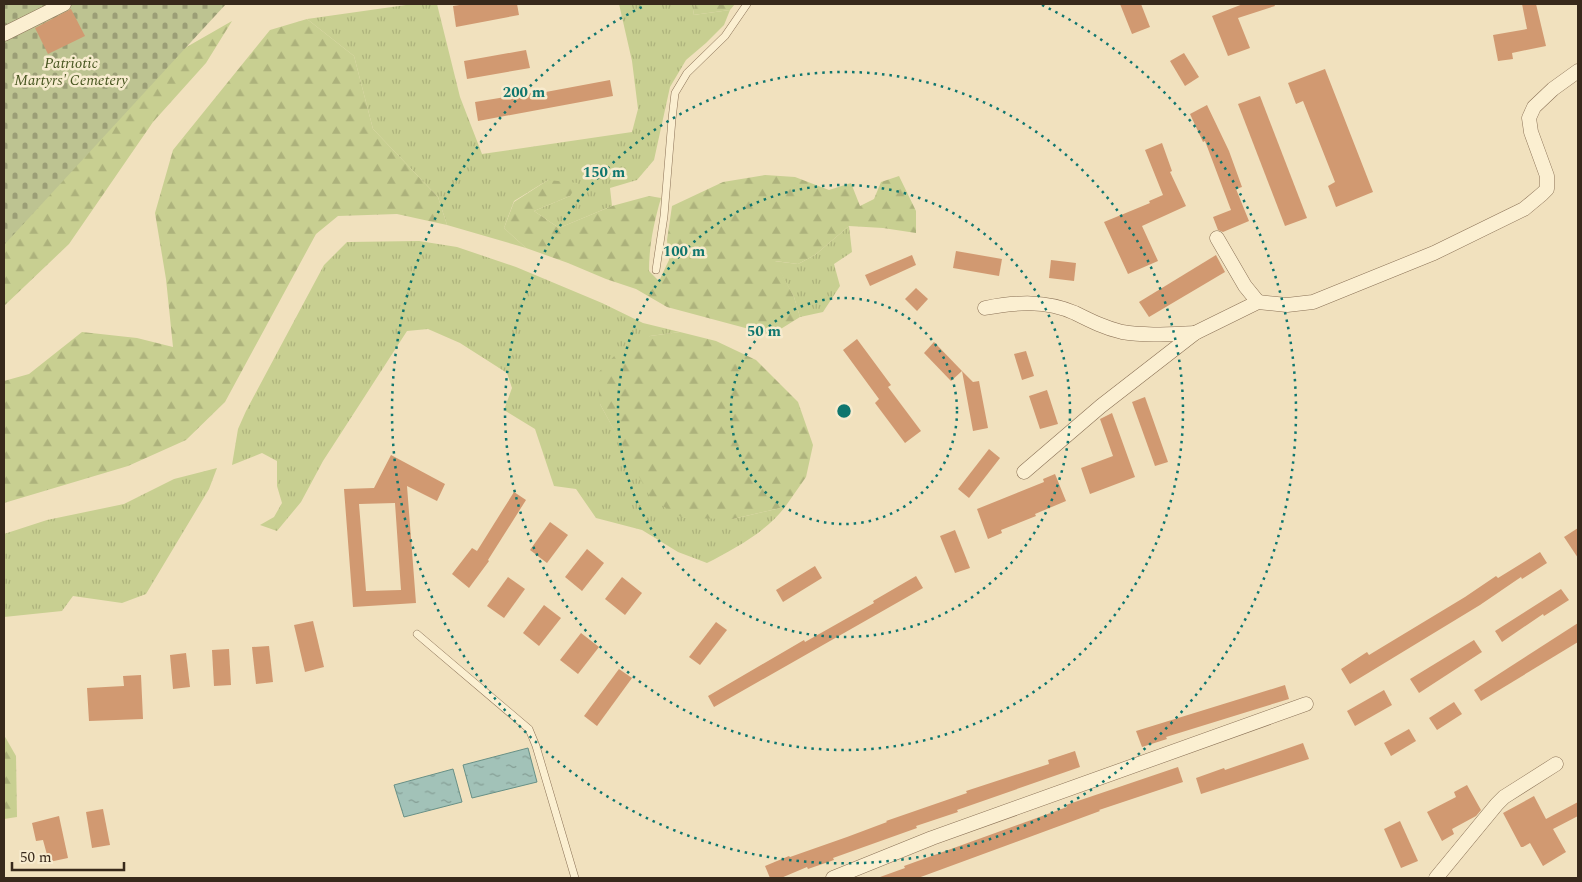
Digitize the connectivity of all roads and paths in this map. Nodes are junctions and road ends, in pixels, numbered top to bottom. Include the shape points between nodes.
1 (64, 4) edge
2 (747, 4) edge
3 (4, 34) edge
4 (1578, 71) edge
5 (1217, 238) dead end
6 (656, 270) dead end
7 (1258, 302) junction
8 (985, 308) dead end
9 (1195, 333) junction
10 (1024, 472) dead end
11 (417, 634) dead end
12 (1306, 704) dead end
13 (1556, 764) dead end
14 (575, 878) edge
15 (833, 878) edge
16 (1436, 878) edge

1 - 3 street
2 - 6 lane via 725,36 686,73 676,93
4 - 7 street via 1553,89 1534,108 1529,118 1547,176 1547,189 1524,209 1434,253 1313,302 1287,305
5 - 7 street
7 - 9 street
8 - 9 street via 1038,303 1123,332
9 - 10 street via 1101,406
11 - 14 lane via 529,729
12 - 15 street via 932,838
13 - 16 street via 1504,797

